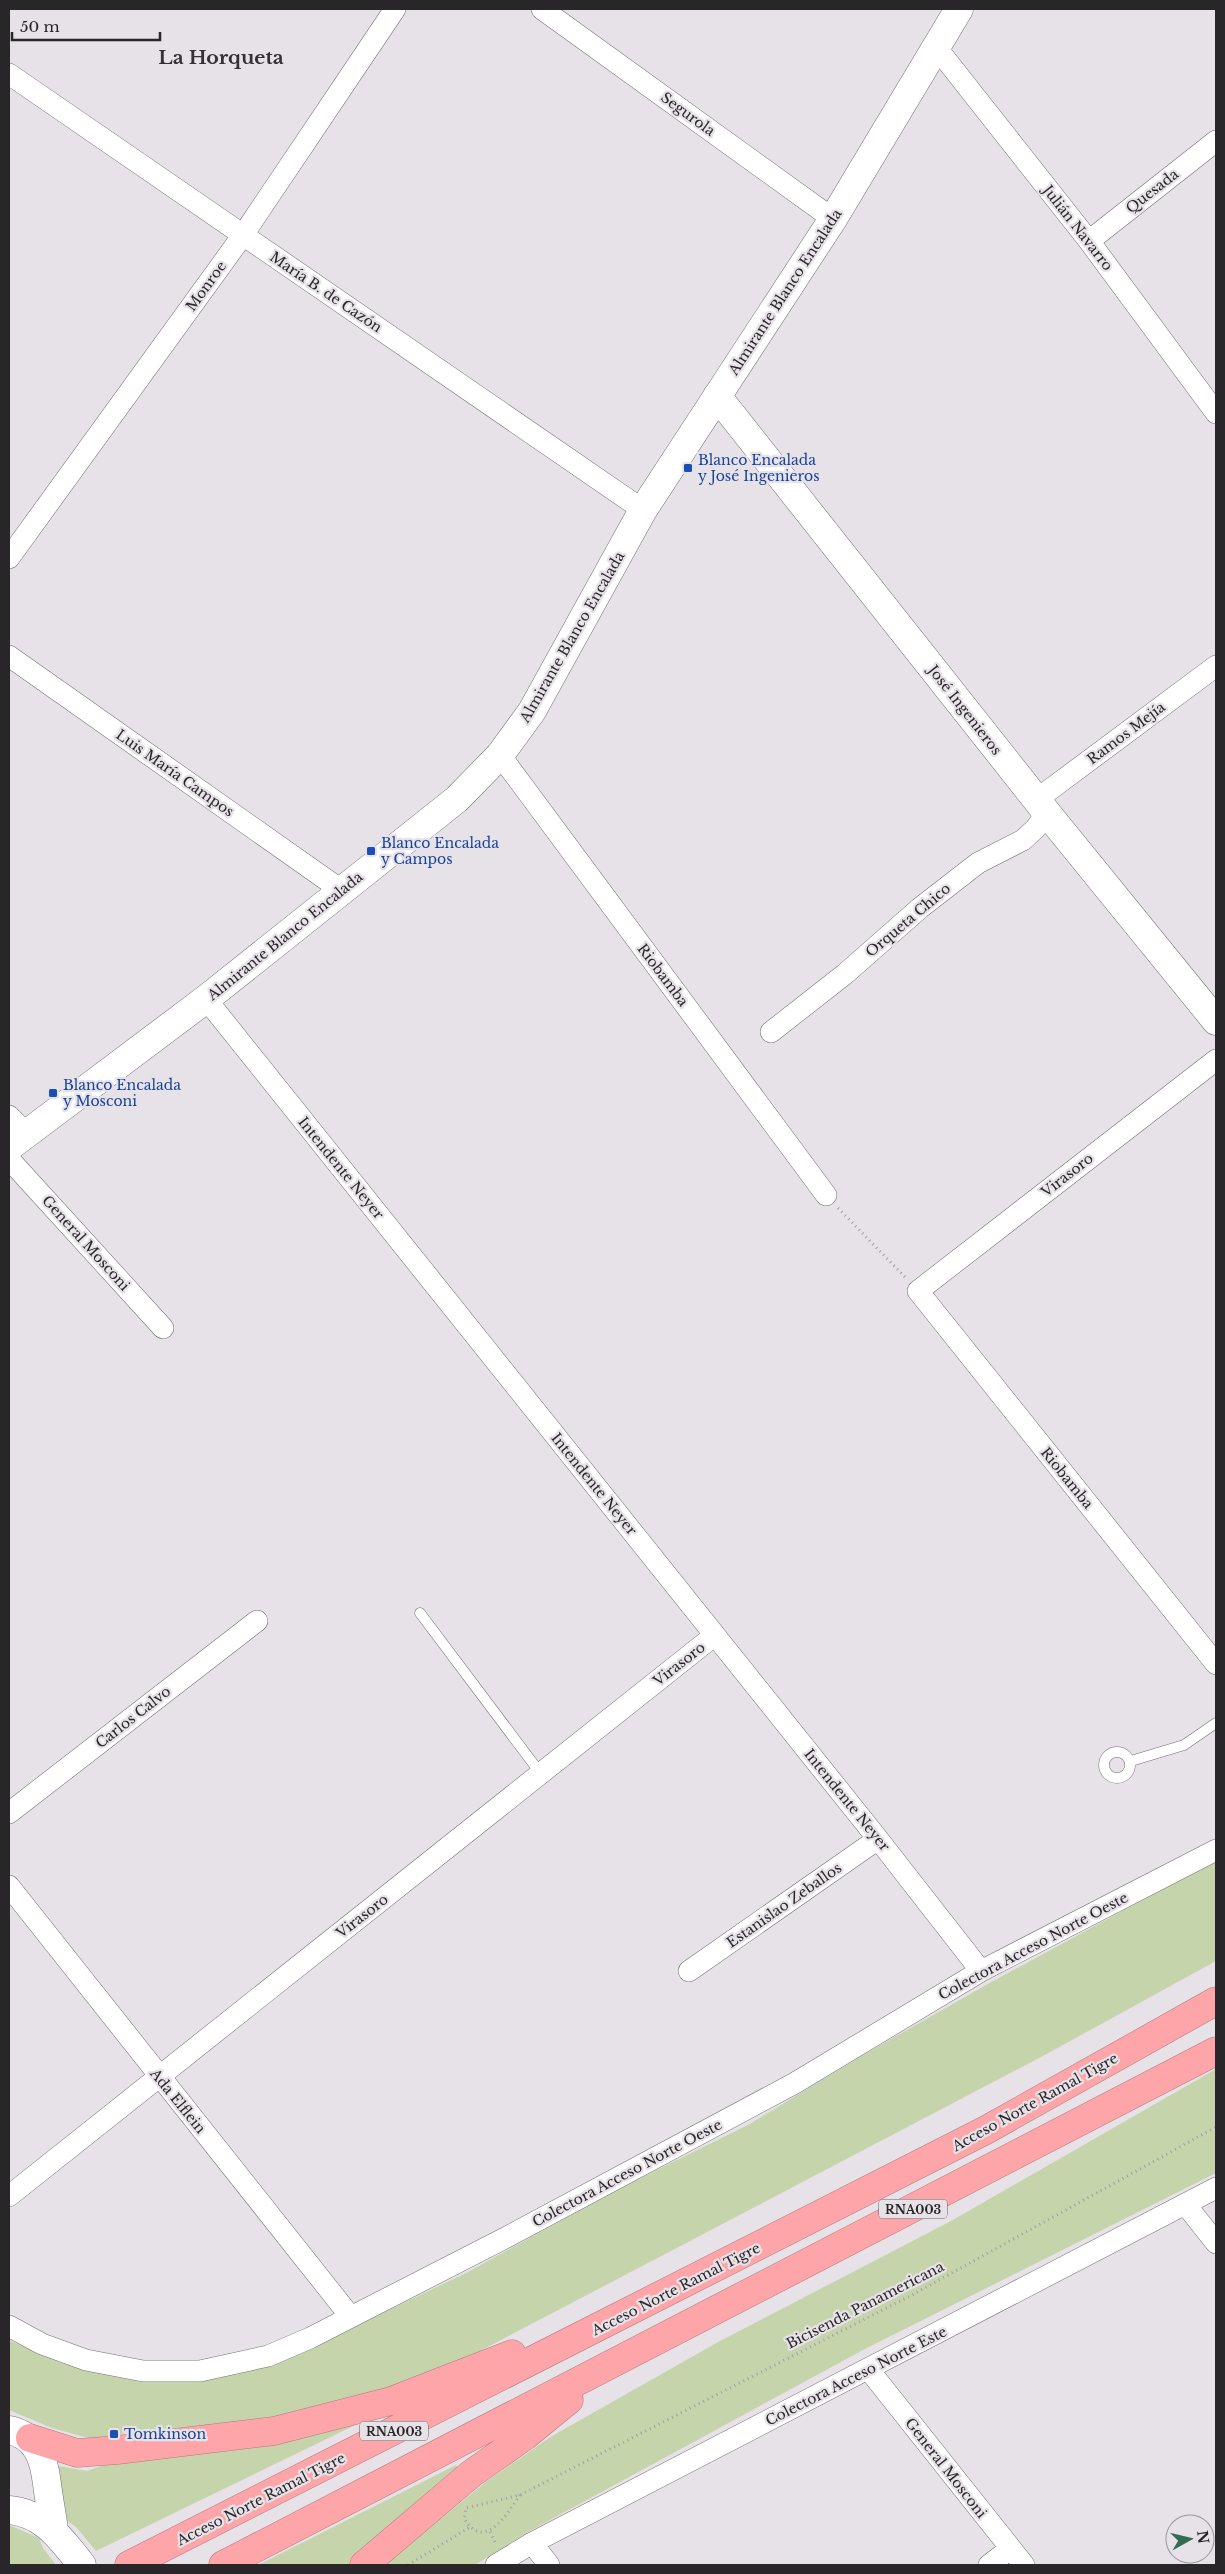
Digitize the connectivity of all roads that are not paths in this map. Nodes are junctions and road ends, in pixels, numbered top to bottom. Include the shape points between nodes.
1 (395, 9) edge
2 (542, 9) edge
3 (959, 9) edge
4 (936, 47) junction
5 (9, 74) edge
6 (1216, 141) edge
7 (833, 219) junction
8 (243, 235) junction
9 (1089, 241) junction
10 (717, 396) junction
11 (1216, 413) edge
12 (643, 510) junction
13 (9, 558) edge
14 (9, 656) edge
15 (1216, 666) edge
16 (500, 755) junction
17 (1041, 807) junction
18 (341, 890) junction
19 (206, 999) junction
20 (1216, 1021) edge
21 (771, 1032) dead end
22 (1216, 1060) edge
23 (15, 1132) edge
24 (9, 1159) edge
25 (826, 1195) road end
26 (918, 1291) joint
27 (163, 1328) dead end
28 (420, 1613) dead end
29 (258, 1621) dead end
30 (715, 1636) junction
31 (1216, 1664) edge
32 (1216, 1722) edge
33 (1131, 1761) dead end
34 (541, 1774) junction
35 (9, 1813) edge
36 (878, 1838) junction
37 (1216, 1850) edge
38 (9, 1886) edge
39 (689, 1971) dead end
40 (981, 1971) junction
41 (1216, 2001) edge
42 (1216, 2051) edge
43 (158, 2077) junction
44 (1216, 2188) edge
45 (9, 2196) edge
46 (1186, 2205) junction
47 (1216, 2243) edge
48 (658, 2298) junction
49 (350, 2316) junction
50 (9, 2326) edge
51 (609, 2366) junction
52 (869, 2370) junction
53 (19, 2434) edge
54 (9, 2510) edge
55 (59, 2536) junction
56 (532, 2543) junction
57 (1010, 2549) junction
58 (82, 2565) edge
59 (130, 2565) edge
60 (223, 2565) edge
61 (364, 2565) edge
62 (496, 2565) edge
63 (549, 2565) edge
64 (989, 2565) edge
65 (1024, 2565) edge

1 - 8 street, Monroe
2 - 7 street, Segurola
3 - 4 street, Almirante Blanco Encalada
4 - 7 street, Almirante Blanco Encalada
4 - 9 street, Julián Navarro
5 - 8 street, María B. de Cazón
6 - 9 street, Quesada
7 - 10 street, Almirante Blanco Encalada
8 - 12 street, María B. de Cazón
8 - 13 street, Monroe
9 - 11 street, Julián Navarro
10 - 12 street, Almirante Blanco Encalada
10 - 17 street, José Ingenieros
12 - 16 street, Almirante Blanco Encalada via 532,711
14 - 18 street, Luis María Campos
15 - 17 street, Ramos Mejía
16 - 18 street, Almirante Blanco Encalada via 457,799
16 - 25 street, Riobamba
17 - 20 street, José Ingenieros
17 - 21 street, Orqueta Chico via 1036,829 1023,840 978,863
18 - 19 street, Almirante Blanco Encalada
19 - 23 street, Almirante Blanco Encalada
19 - 30 street, Intendente Neyer
22 - 26 street, Virasoro
24 - 27 street, General Mosconi
26 - 31 street, Riobamba
28 - 34 lane
29 - 35 street, Carlos Calvo
30 - 34 street, Virasoro
30 - 36 street, Intendente Neyer
32 - 33 lane via 1184,1745
34 - 43 street, Virasoro
36 - 39 street, Estanislao Zeballos
36 - 40 street, Intendente Neyer
37 - 40 street, Colectora Acceso Norte Oeste
38 - 43 street, Ada Elflein
40 - 49 street, Colectora Acceso Norte Oeste via 794,2083
41 - 48 highway, Acceso Norte Ramal Tigre / RNA003 via 986,2130
42 - 51 highway, RNA003
43 - 45 street, Virasoro
43 - 49 street, Ada Elflein
44 - 46 street, Colectora Acceso Norte Este
46 - 47 street
46 - 52 street, Colectora Acceso Norte Este
48 - 53 highway via 390,2401 274,2431 83,2453
48 - 59 highway, Acceso Norte Ramal Tigre / RNA003
49 - 50 street, Colectora Acceso Norte Oeste via 268,2356 200,2371 143,2371 86,2360 42,2344
51 - 60 highway, RNA003
51 - 61 highway via 525,2436 471,2474
52 - 56 street, Colectora Acceso Norte Este
52 - 57 street, General Mosconi
53 - 55 street via 41,2454
54 - 55 street via 30,2514
55 - 58 street
56 - 62 street, Colectora Acceso Norte Este
56 - 63 street
57 - 64 street
57 - 65 street, General Mosconi

